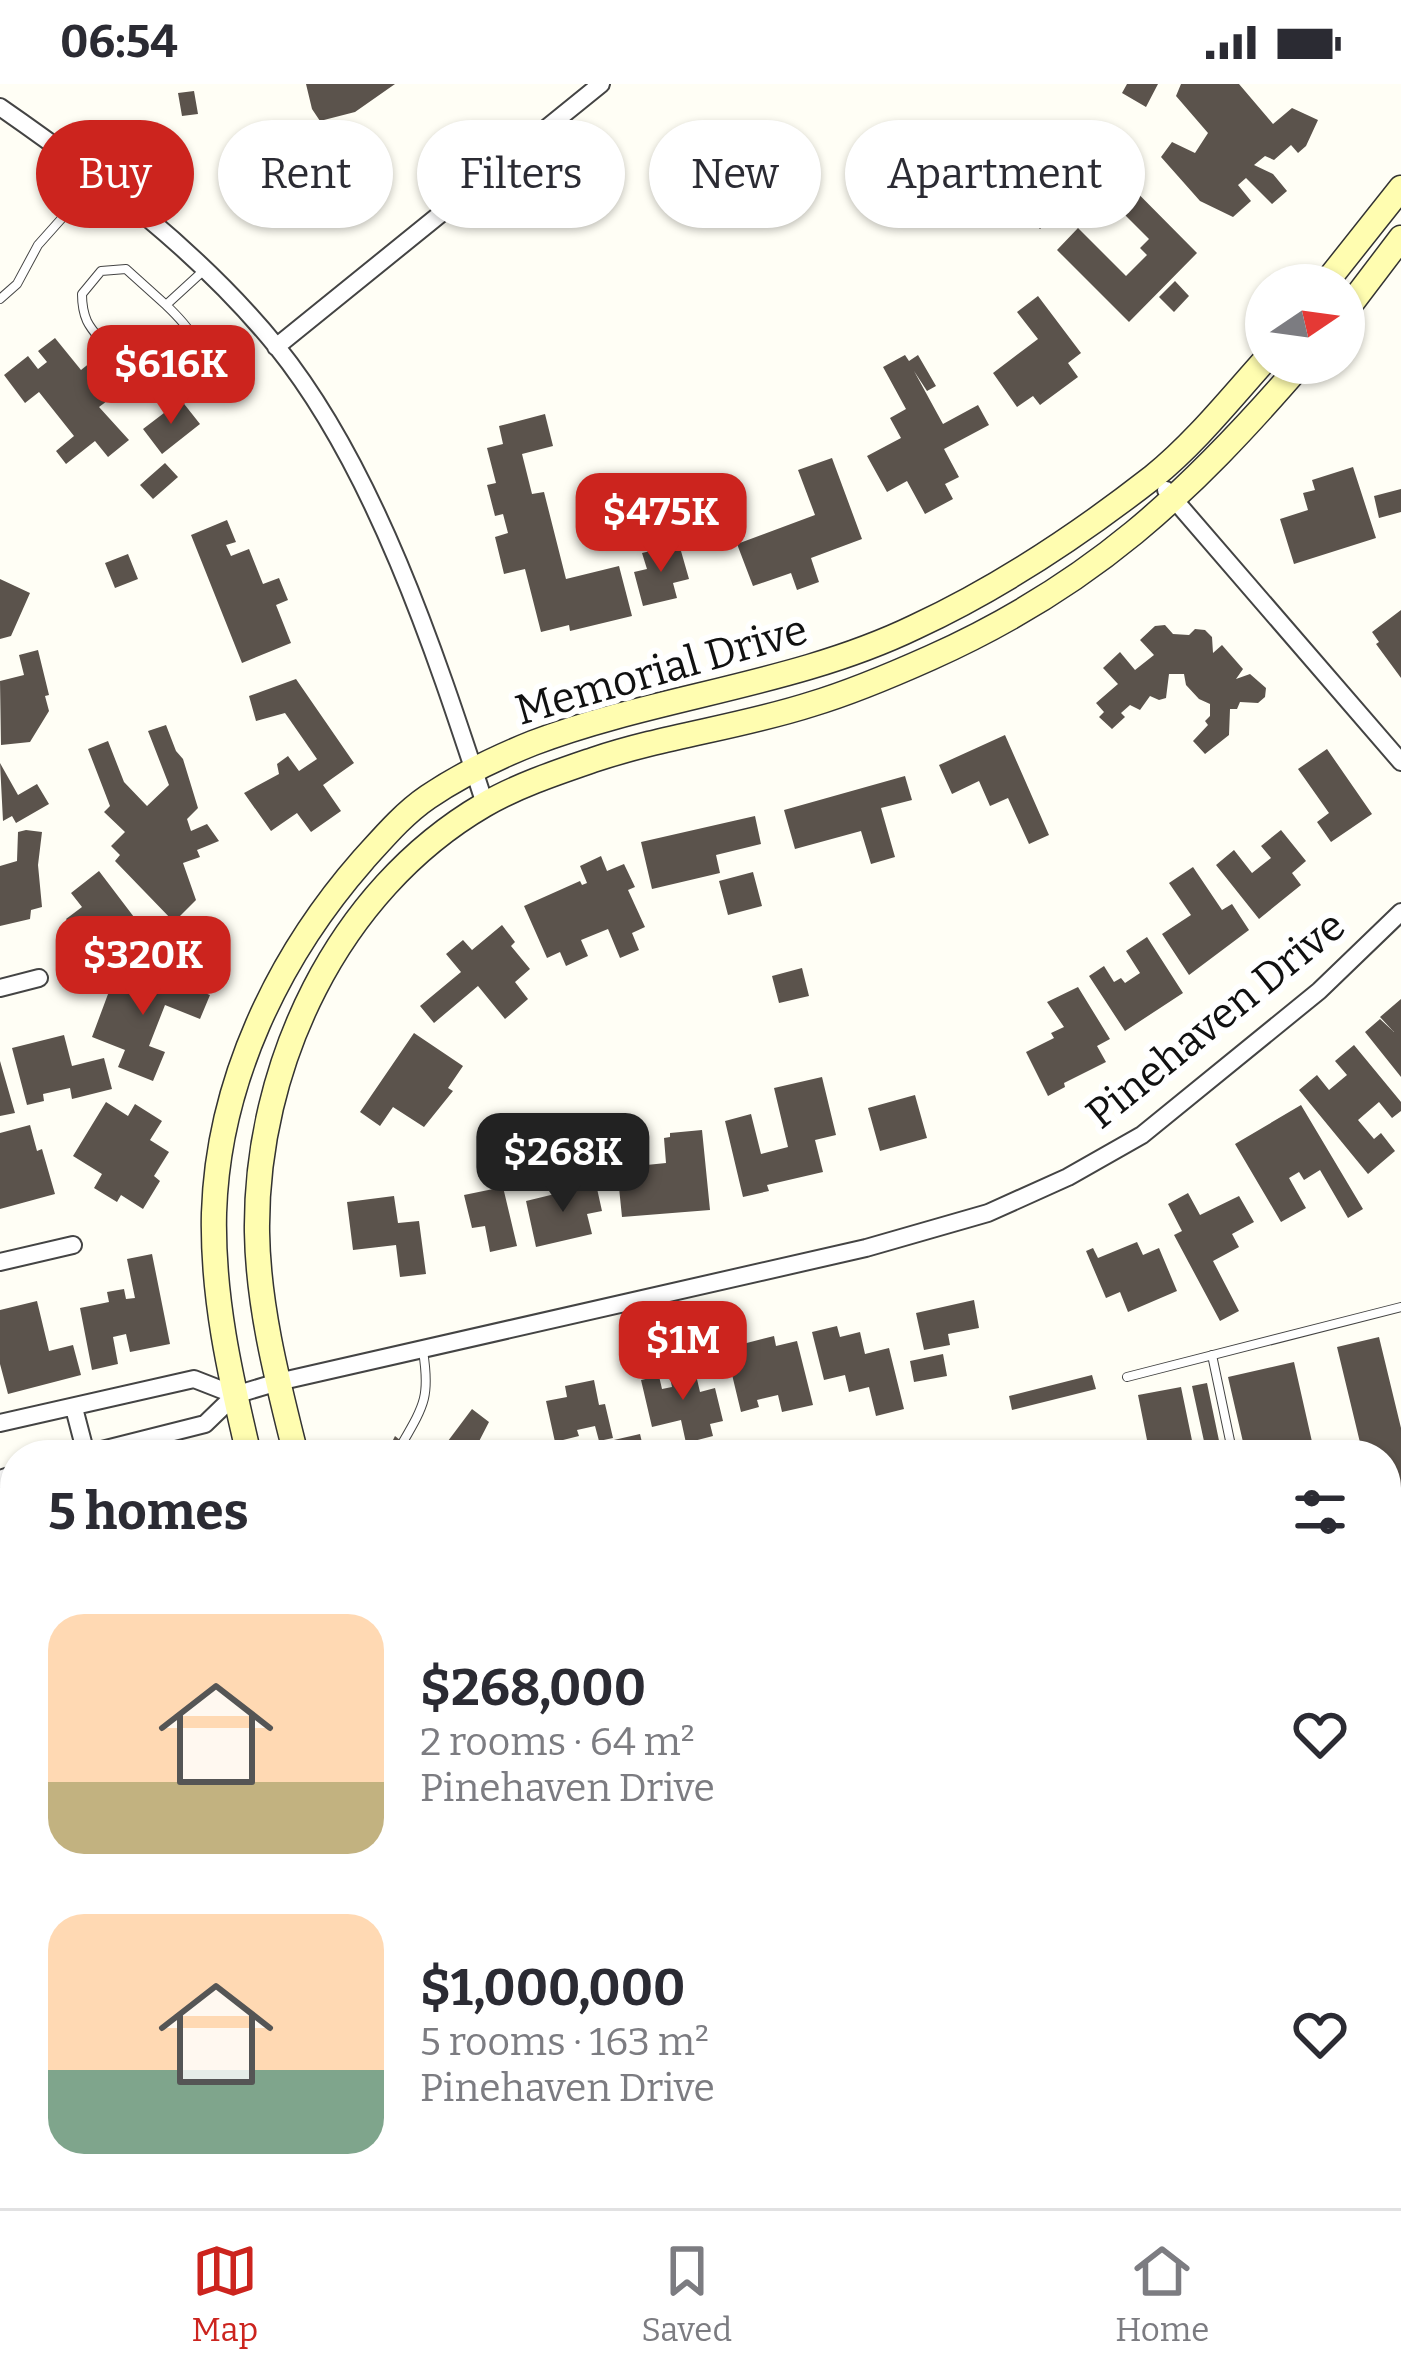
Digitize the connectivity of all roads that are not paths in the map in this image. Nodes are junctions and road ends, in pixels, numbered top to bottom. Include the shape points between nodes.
1 (602, 84) edge
2 (0, 106) edge
3 (36, 133) edge
4 (1401, 188) edge
5 (53, 228) edge
6 (154, 228) edge
7 (1401, 238) edge
8 (1341, 264) edge
9 (203, 271) junction
10 (1365, 285) edge
11 (0, 299) edge
12 (166, 305) junction
13 (276, 347) junction
14 (1245, 381) edge
15 (1284, 384) edge
16 (1156, 475) junction
17 (1173, 502) junction
18 (916, 627) junction
19 (931, 658) junction
20 (1401, 762) edge
21 (474, 771) junction
22 (485, 805) junction
23 (1401, 912) edge
24 (38, 978) dead end
25 (0, 988) edge
26 (74, 1245) dead end
27 (0, 1262) edge
28 (1401, 1307) edge
29 (422, 1349) junction
30 (1212, 1355) junction
31 (1127, 1377) dead end
32 (278, 1382) junction
33 (235, 1395) junction
34 (74, 1408) junction
35 (0, 1423) edge
36 (81, 1440) edge
37 (140, 1440) edge
38 (246, 1440) edge
39 (292, 1440) edge
40 (404, 1440) edge
41 (1230, 1440) edge

1 - 13 street
2 - 3 street
4 - 8 main road
5 - 11 lane
6 - 9 street
7 - 10 main road
9 - 12 lane
9 - 13 street
12 - 12 lane via 198,351 191,373 168,389 141,377 95,332 82,294 100,272 126,269
13 - 21 street via 336,434 398,564
14 - 16 main road, Memorial Drive
15 - 17 main road, Memorial Drive
16 - 17 street
16 - 18 main road, Memorial Drive via 999,583
17 - 19 main road, Memorial Drive via 1082,574
17 - 20 street
18 - 19 main road
18 - 21 main road, Memorial Drive via 853,654 585,725
19 - 22 main road, Memorial Drive via 814,704 594,760
21 - 22 street
21 - 33 main road, Memorial Drive via 393,827 330,898 256,1025 220,1145 214,1210 220,1318
22 - 32 main road, Memorial Drive via 379,896 328,962 280,1068 263,1133 257,1237
23 - 29 street, Pinehaven Drive via 1319,991 1142,1135 988,1213
24 - 25 street
26 - 27 street
28 - 30 lane
29 - 32 street, Pinehaven Drive
29 - 40 lane via 429,1389
30 - 31 lane
30 - 41 lane
32 - 33 street, Pinehaven Drive
32 - 39 main road, Memorial Drive
33 - 34 street via 194,1379
33 - 37 street via 205,1424
33 - 38 main road, Memorial Drive
34 - 35 street
34 - 36 street

